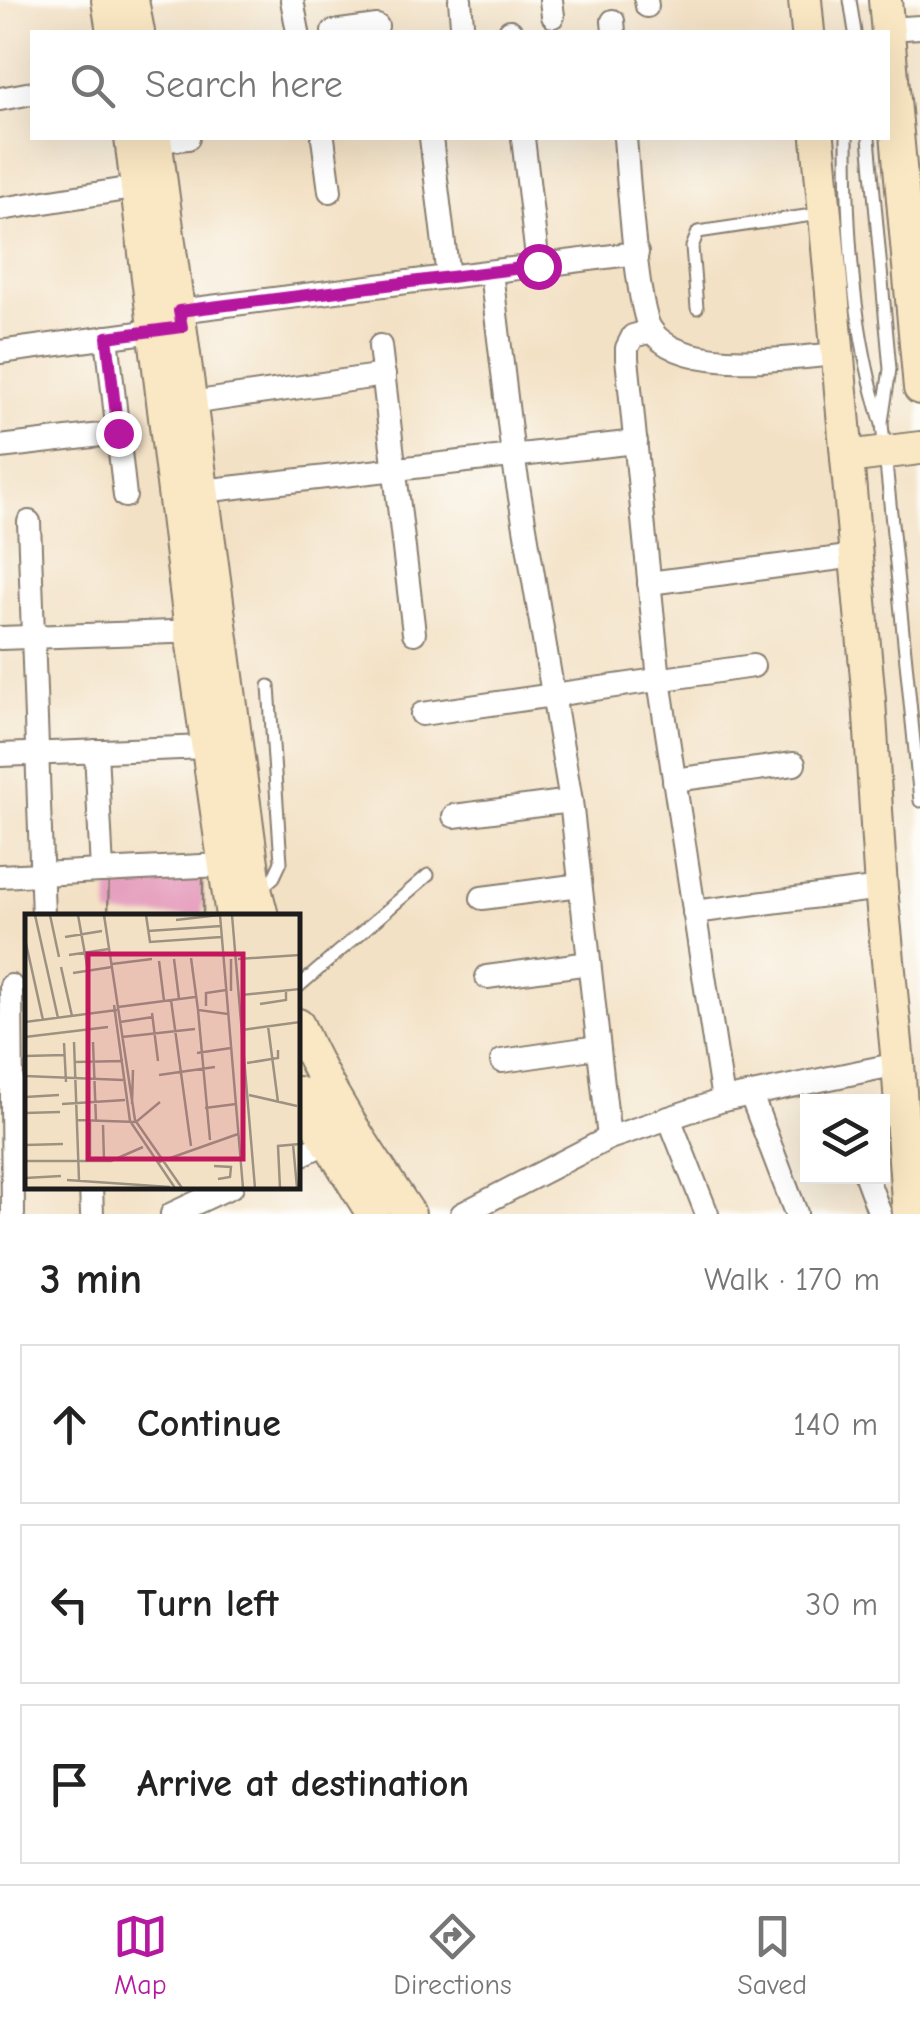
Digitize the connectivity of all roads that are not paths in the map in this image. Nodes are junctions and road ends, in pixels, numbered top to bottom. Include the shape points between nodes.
1 (108, 0) edge
2 (132, 0) edge
3 (292, 0) edge
4 (460, 0) edge
5 (805, 0) edge
6 (850, 0) edge
7 (898, 19) edge
8 (462, 24) dead end
9 (377, 26) dead end
10 (113, 30) edge
11 (138, 30) edge
12 (298, 30) edge
13 (348, 30) edge
14 (808, 30) edge
15 (852, 30) edge
16 (30, 94) edge
17 (0, 97) edge
18 (157, 140) edge
19 (158, 140) edge
20 (323, 140) edge
21 (431, 140) edge
22 (523, 140) edge
23 (625, 140) edge
24 (818, 140) edge
25 (848, 140) edge
26 (868, 140) edge
27 (139, 187) junction
28 (330, 192) dead end
29 (1, 209) edge
30 (824, 214) junction
31 (914, 243) edge
32 (637, 253) junction
33 (538, 266) junction
34 (491, 272) junction
35 (448, 277) junction
36 (698, 308) dead end
37 (172, 323) junction
38 (652, 331) junction
39 (107, 337) junction
40 (380, 346) dead end
41 (0, 352) edge
42 (838, 354) junction
43 (384, 375) junction
44 (920, 388) edge
45 (191, 403) junction
46 (118, 433) junction
47 (884, 438) junction
48 (636, 442) junction
49 (0, 447) edge
50 (920, 448) edge
51 (513, 456) junction
52 (847, 457) junction
53 (397, 470) junction
54 (202, 491) junction
55 (125, 496) dead end
56 (29, 522) dead end
57 (856, 556) junction
58 (649, 583) junction
59 (205, 631) junction
60 (414, 634) dead end
61 (32, 637) junction
62 (0, 638) edge
63 (753, 666) dead end
64 (659, 680) junction
65 (269, 686) dead end
66 (554, 696) junction
67 (422, 714) dead end
68 (206, 746) junction
69 (96, 751) junction
70 (35, 753) junction
71 (0, 754) edge
72 (794, 764) dead end
73 (674, 780) junction
74 (920, 800) edge
75 (571, 801) junction
76 (454, 816) dead end
77 (222, 865) junction
78 (102, 871) junction
79 (42, 874) junction
80 (428, 875) dead end
81 (0, 876) edge
82 (580, 885) junction
83 (880, 888) junction
84 (482, 898) dead end
85 (259, 905) edge
86 (694, 912) junction
87 (43, 914) edge
88 (232, 914) edge
89 (589, 963) junction
90 (487, 977) dead end
91 (13, 986) edge
92 (300, 986) edge
93 (300, 1030) edge
94 (598, 1046) junction
95 (502, 1062) dead end
96 (898, 1064) junction
97 (838, 1091) edge
98 (751, 1095) junction
99 (722, 1100) junction
100 (300, 1101) edge
101 (669, 1118) junction
102 (608, 1138) junction
103 (312, 1150) edge
104 (869, 1184) edge
105 (91, 1189) edge
106 (226, 1189) edge
107 (796, 1213) edge
108 (14, 1214) edge
109 (92, 1214) edge
110 (172, 1214) edge
111 (373, 1214) edge
112 (410, 1214) edge
113 (462, 1214) edge
114 (707, 1214) edge
115 (880, 1214) edge
116 (909, 1214) edge

1 - 10 street
2 - 11 street
3 - 12 street
4 - 8 street
5 - 14 street
6 - 15 lane
7 - 31 street
9 - 13 street
16 - 17 street
18 - 27 street
19 - 37 street
20 - 28 street
21 - 35 street
22 - 33 street
23 - 32 street
24 - 30 street
25 - 47 lane via 857,306
26 - 47 lane via 890,369
27 - 29 street
27 - 37 street
30 - 36 lane via 698,232 692,248
30 - 42 street
31 - 44 street
32 - 33 street
32 - 38 street
33 - 34 street
34 - 35 street
34 - 51 street
35 - 37 street
37 - 39 street
37 - 45 street
37 - 59 street
38 - 42 street via 696,356 734,361
38 - 48 street via 633,336 627,348
39 - 41 street
39 - 46 street
40 - 43 street
42 - 52 street
43 - 45 street
43 - 53 street
45 - 54 street
46 - 49 street
46 - 55 street
47 - 50 street
47 - 52 street
47 - 74 lane
48 - 51 street
48 - 58 street
51 - 53 street
51 - 66 street
52 - 57 street
53 - 54 street
53 - 60 street
54 - 59 street
56 - 61 street
57 - 58 street
57 - 83 street
58 - 64 street
59 - 61 street
59 - 68 street
59 - 85 street
61 - 62 street
61 - 70 street
63 - 64 street
64 - 66 street
64 - 73 street
65 - 85 lane via 281,862
66 - 67 street
66 - 75 street
68 - 69 street
68 - 77 street
69 - 70 street
69 - 78 street
70 - 71 street
70 - 79 street
72 - 73 street
73 - 86 street
75 - 76 street
75 - 82 street
77 - 78 street
77 - 88 street
78 - 79 street
79 - 81 street
79 - 87 street
80 - 92 lane
82 - 84 street
82 - 89 street
83 - 86 street
83 - 96 street
86 - 99 street
89 - 90 street
89 - 94 street
91 - 108 street
93 - 112 street via 353,1131
94 - 95 street
94 - 102 street
96 - 97 street
96 - 116 street
97 - 98 street
98 - 99 street
98 - 107 street
99 - 101 street
100 - 103 street
101 - 102 street
101 - 114 street
102 - 113 street
103 - 111 street
104 - 115 street
105 - 109 street
106 - 110 street

